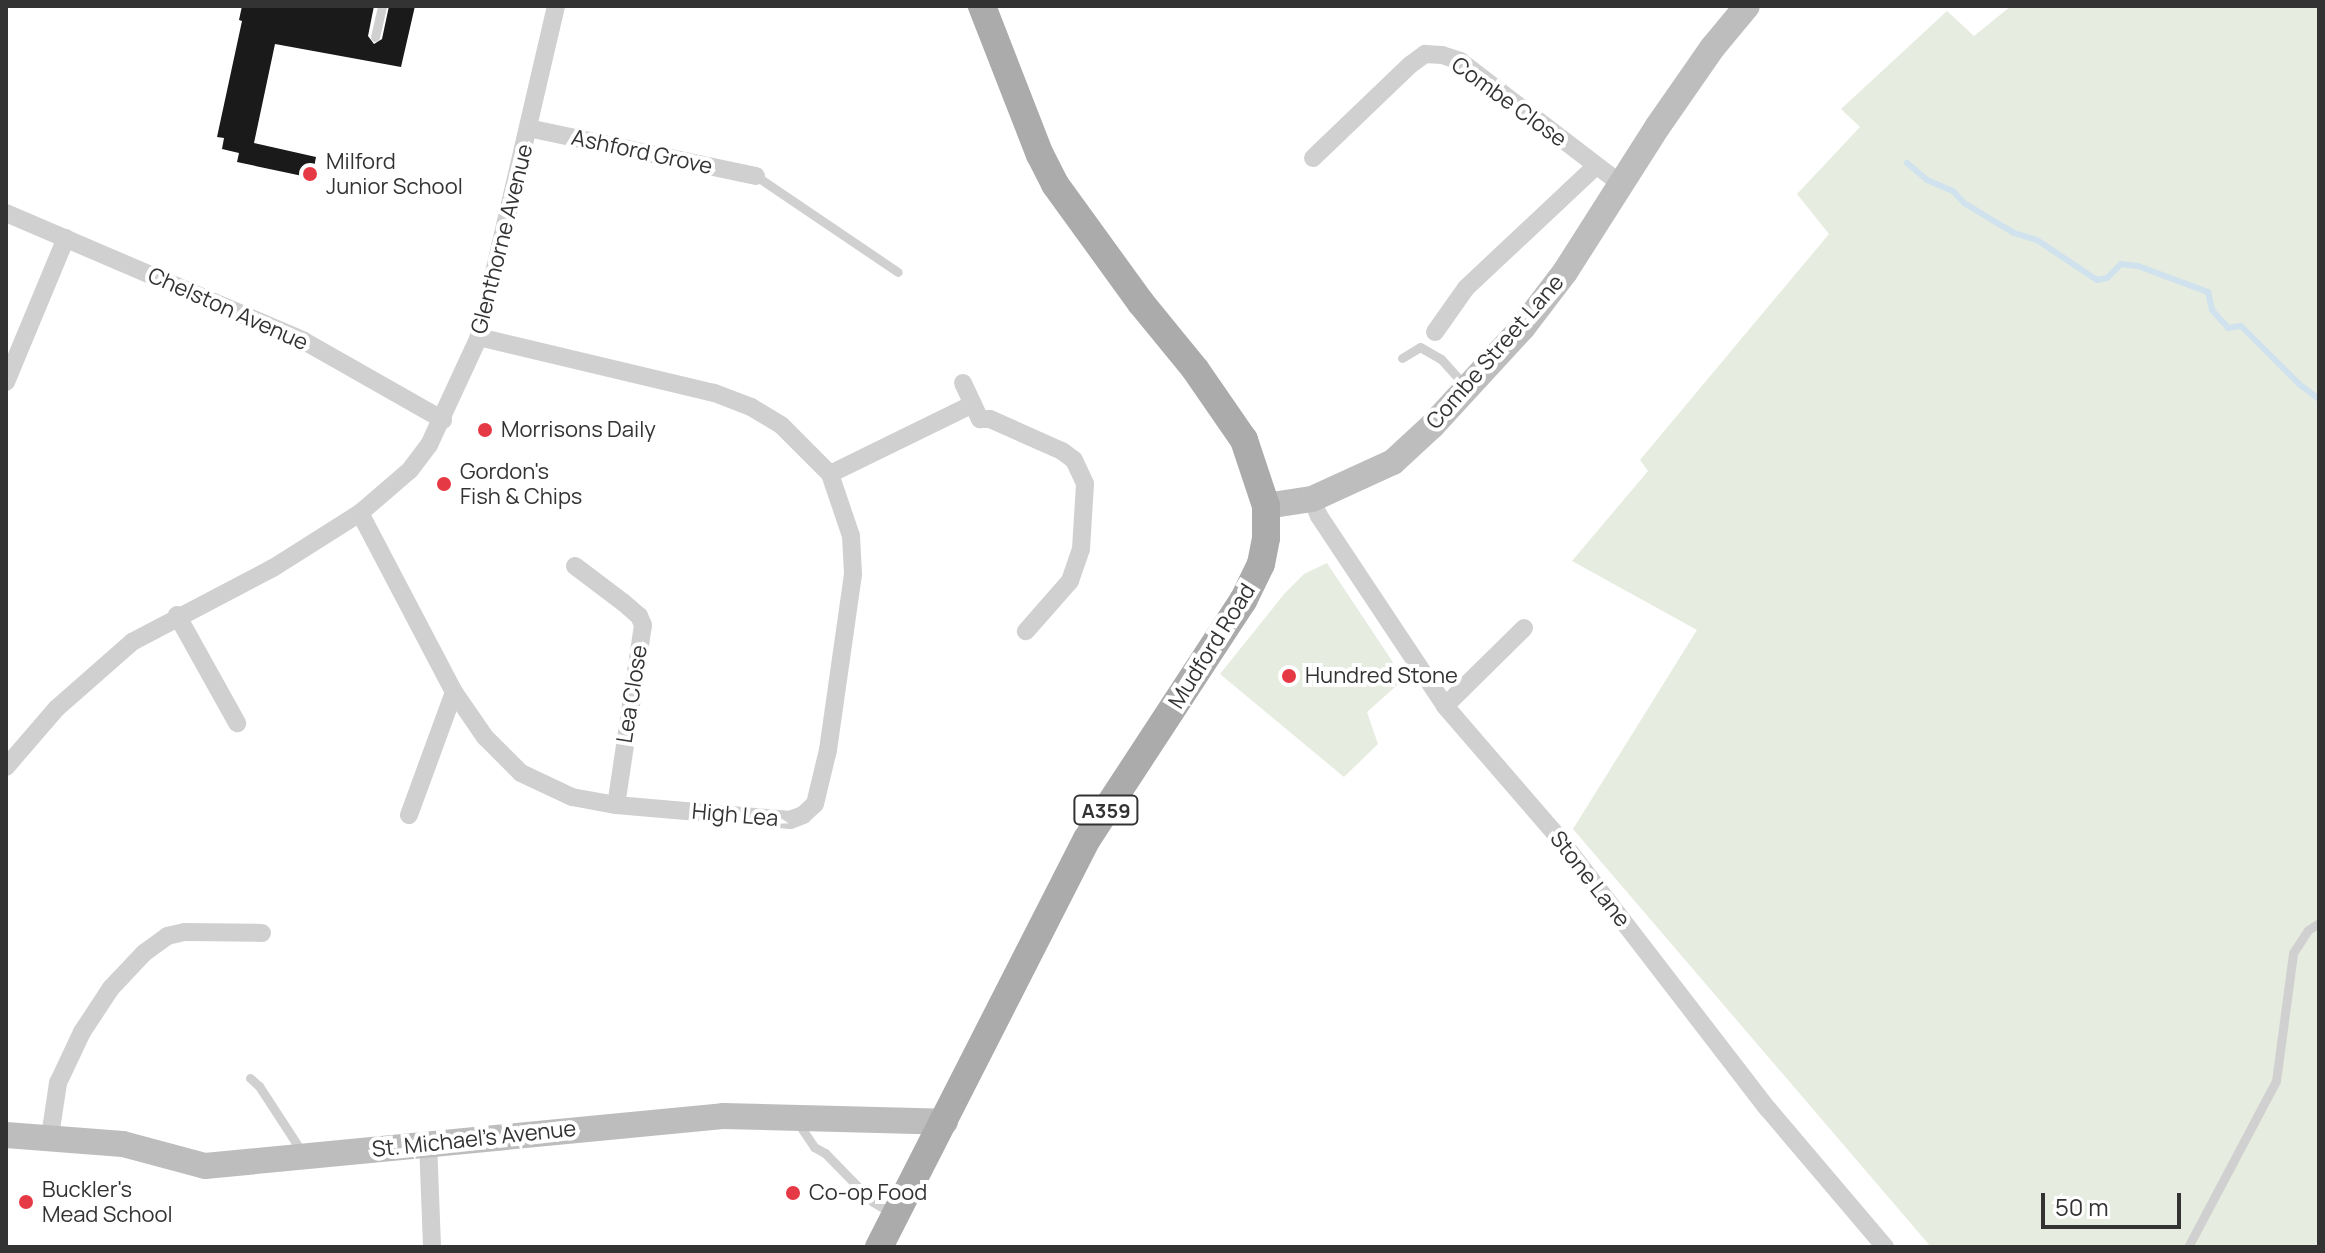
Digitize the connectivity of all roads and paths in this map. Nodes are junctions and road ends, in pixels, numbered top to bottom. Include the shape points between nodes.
1 (382, 6) edge
2 (556, 6) edge
3 (982, 6) edge
4 (1747, 6) edge
5 (375, 37) dead end
6 (528, 128) junction
7 (1313, 158) dead end
8 (1596, 166) junction
9 (756, 176) joint
10 (1622, 185) junction
11 (6, 213) edge
12 (66, 238) junction
13 (898, 272) dead end
14 (1435, 332) dead end
15 (479, 337) junction
16 (1402, 358) dead end
17 (6, 382) edge
18 (963, 383) dead end
19 (1466, 387) junction
20 (973, 404) junction
21 (443, 420) junction
22 (830, 474) junction
23 (1312, 499) junction
24 (1266, 506) junction
25 (360, 513) junction
26 (575, 566) dead end
27 (177, 615) junction
28 (1524, 628) dead end
29 (1026, 631) dead end
30 (454, 692) junction
31 (1445, 706) junction
32 (237, 723) dead end
33 (6, 767) edge
34 (616, 805) junction
35 (409, 815) dead end
36 (2319, 923) edge
37 (262, 933) dead end
38 (250, 1078) dead end
39 (794, 1118) junction
40 (945, 1122) junction
41 (6, 1135) edge
42 (50, 1136) junction
43 (428, 1142) junction
44 (306, 1158) junction
45 (896, 1216) junction
46 (432, 1247) edge
47 (879, 1247) edge
48 (1885, 1247) edge
49 (2188, 1247) edge

1 - 5 lane
2 - 6 street, Glenthorne Avenue
3 - 24 main road, Mudford Road / A359 via 1055,184 1244,440
4 - 10 street, Combe Street Lane via 1685,86
6 - 9 street, Ashford Grove
6 - 15 street, Glenthorne Avenue
7 - 8 street, Combe Close via 1425,54 1460,61
8 - 10 street, Combe Close
8 - 14 street via 1466,288
9 - 13 lane
10 - 19 street, Combe Street Lane via 1523,327
11 - 12 street, Chelston Avenue
12 - 17 street
12 - 21 street, Chelston Avenue via 304,341
15 - 21 street, Glenthorne Avenue
15 - 22 street, High Lea via 714,393 751,407 781,425
16 - 19 lane via 1420,347 1441,359
18 - 20 street
19 - 23 street, Combe Street Lane via 1393,462
20 - 22 street
20 - 29 street via 980,419 1062,451 1074,460 1085,484 1081,549 1070,581
21 - 25 street, Glenthorne Avenue via 410,470
22 - 34 street, High Lea via 851,536 853,574 831,734 815,804 790,820
23 - 24 street, Combe Street Lane
23 - 31 street, Stone Lane
24 - 40 main road, Mudford Road / A359 via 1261,564 1243,601 1087,839
25 - 27 street, Glenthorne Avenue via 273,568
25 - 30 street, High Lea
26 - 34 street, Lea Close via 639,616 643,625
27 - 32 street
27 - 33 street, Glenthorne Avenue via 132,642 89,678
28 - 31 street
30 - 34 street, High Lea via 485,737 521,773 572,797
30 - 35 street
31 - 48 street, Stone Lane via 1559,838 1768,1109
36 - 49 lane via 2293,953 2276,1081
37 - 42 street via 185,932 167,936 144,953 111,988 82,1032 58,1083
38 - 44 lane
39 - 40 street, St. Michael's Avenue
39 - 43 street, St. Michael's Avenue via 723,1116
39 - 45 lane via 814,1147 873,1202
40 - 45 main road, Mudford Road / A359
41 - 42 street, St. Michael's Avenue
42 - 44 street, St. Michael's Avenue via 123,1144 205,1166
43 - 44 street, St. Michael's Avenue
43 - 46 street
45 - 47 main road, Mudford Road / A359

